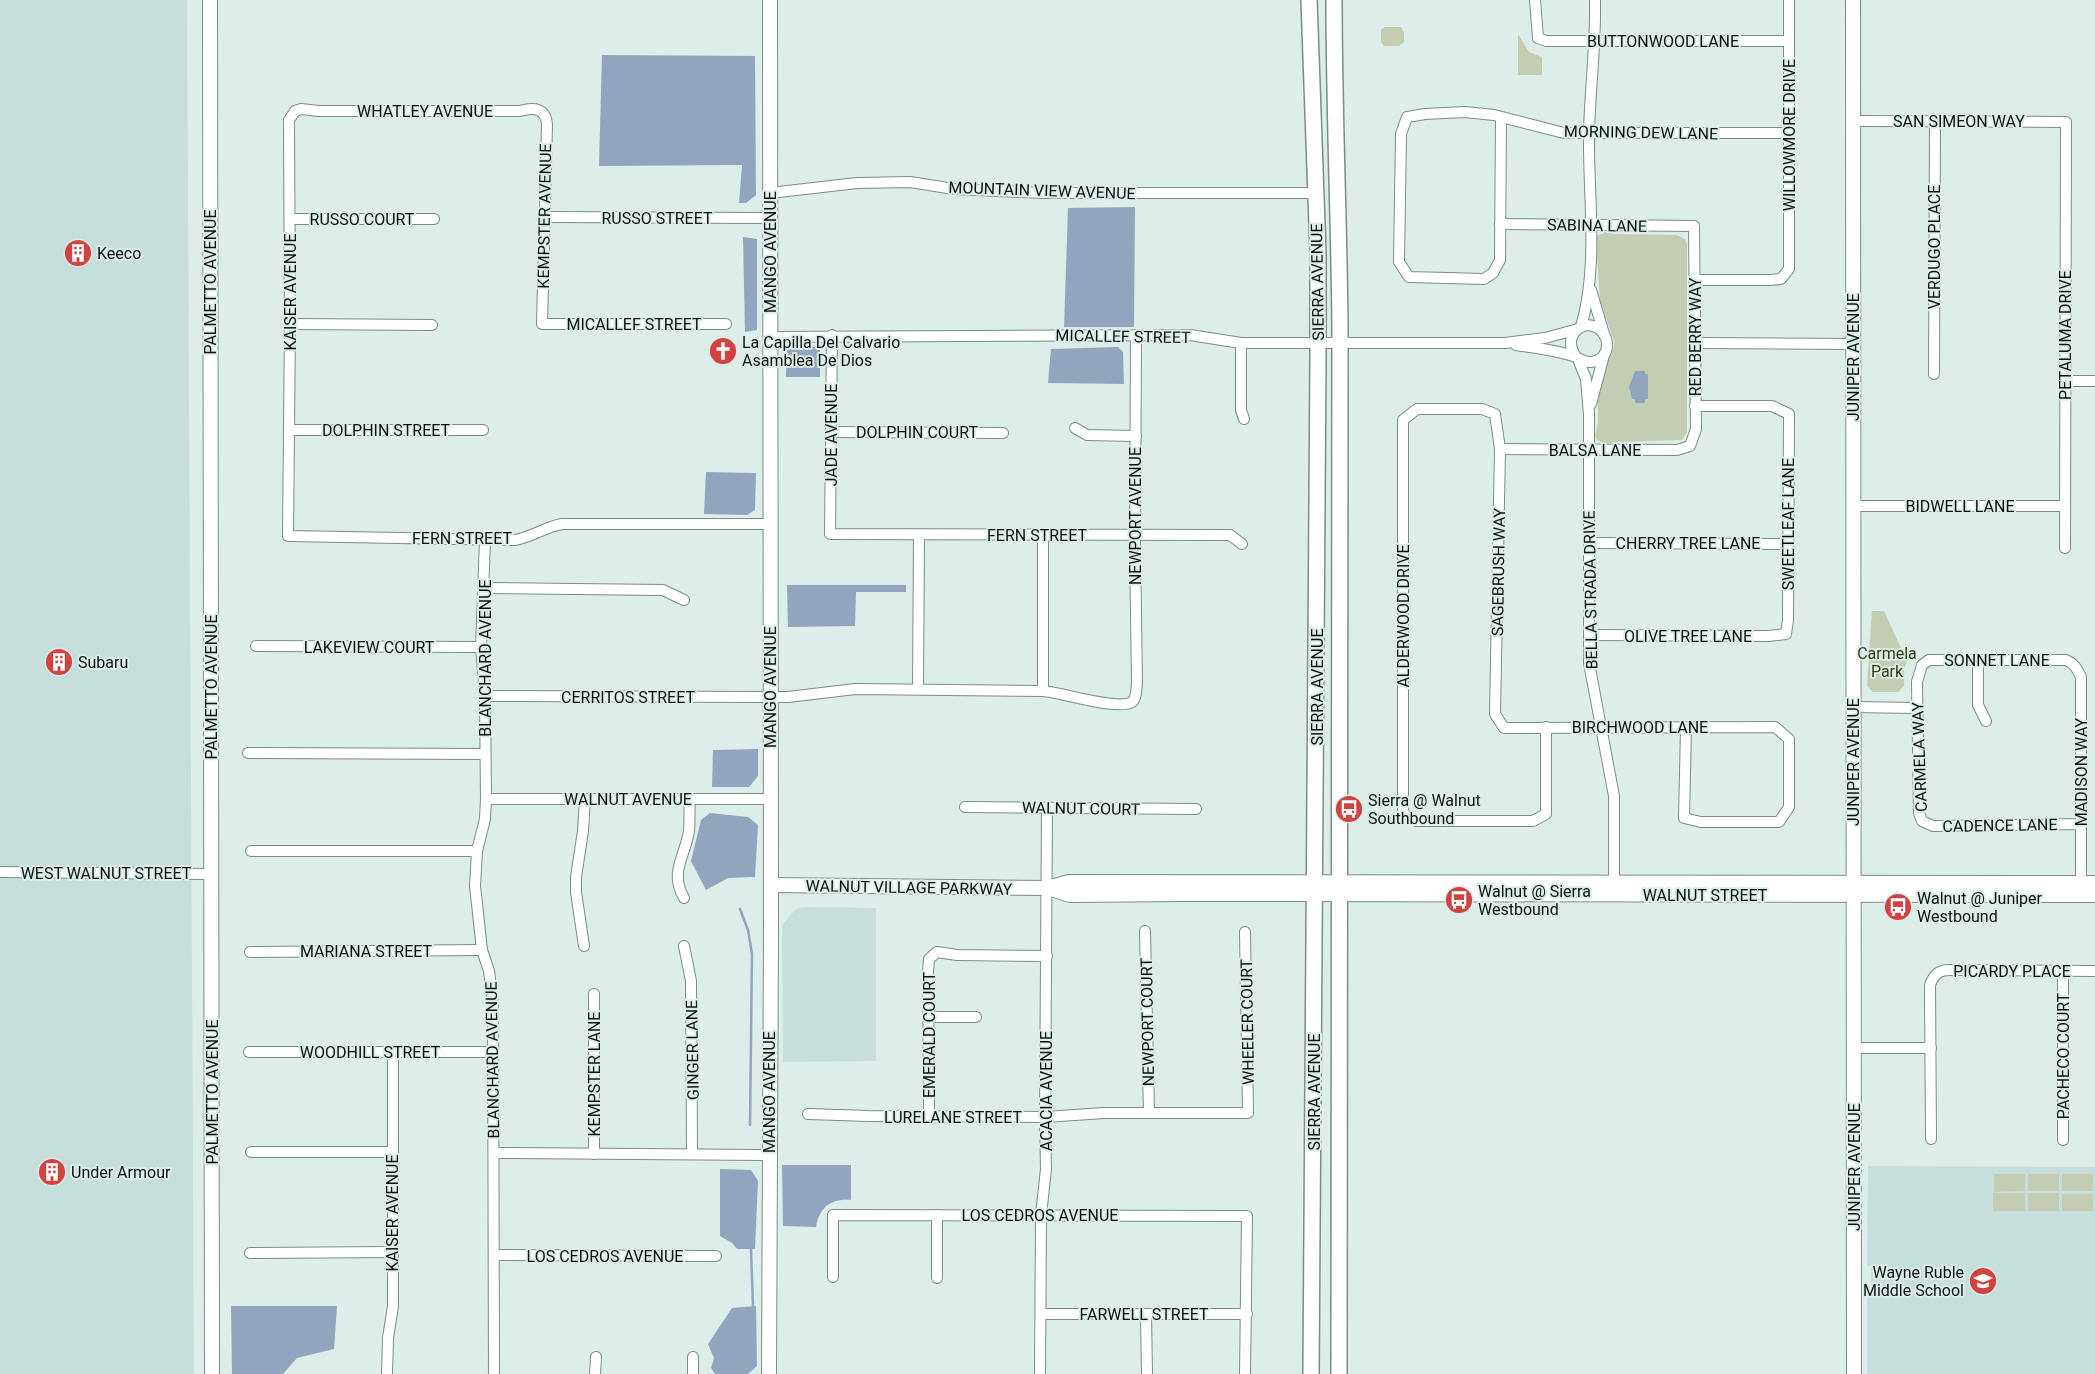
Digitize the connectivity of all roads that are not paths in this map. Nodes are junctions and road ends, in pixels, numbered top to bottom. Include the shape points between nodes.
1 (210, 0) edge
2 (770, 0) edge
3 (1309, 0) edge
4 (1334, 0) edge
5 (1535, 0) edge
6 (1596, 0) edge
7 (1789, 0) edge
8 (1853, 0) edge
9 (1596, 40) junction
10 (1788, 40) junction
11 (308, 110) joint
12 (541, 110) joint
13 (1501, 117) junction
14 (1935, 120) junction
15 (1853, 121) junction
16 (2066, 122) joint
17 (1589, 132) junction
18 (1788, 133) junction
19 (770, 193) junction
20 (1316, 193) junction
21 (544, 217) junction
22 (770, 218) junction
23 (290, 219) junction
24 (434, 219) dead end
25 (1500, 224) junction
26 (1590, 224) junction
27 (1694, 226) joint
28 (1694, 280) junction
29 (1590, 284) junction
30 (290, 324) junction
31 (542, 324) joint
32 (726, 324) dead end
33 (432, 325) dead end
34 (1579, 328) junction
35 (1604, 334) junction
36 (832, 335) junction
37 (1136, 335) junction
38 (770, 336) junction
39 (1318, 342) junction
40 (1339, 342) junction
41 (1241, 343) junction
42 (1505, 343) junction
43 (1694, 343) junction
44 (1853, 344) junction
45 (1606, 352) junction
46 (1577, 358) junction
47 (1934, 374) dead end
48 (2095, 381) edge
49 (2065, 382) junction
50 (1696, 406) junction
51 (1589, 414) junction
52 (1244, 419) dead end
53 (1403, 420) joint
54 (1075, 428) dead end
55 (289, 430) junction
56 (483, 430) dead end
57 (830, 432) junction
58 (1003, 432) dead end
59 (1136, 436) junction
60 (1690, 446) joint
61 (1500, 449) junction
62 (1590, 450) junction
63 (289, 488) joint
64 (1854, 506) junction
65 (2065, 506) junction
66 (771, 524) junction
67 (830, 534) joint
68 (919, 535) junction
69 (1043, 535) junction
70 (1135, 536) junction
71 (485, 540) junction
72 (1589, 543) junction
73 (1242, 544) dead end
74 (1788, 544) junction
75 (2066, 548) dead end
76 (485, 588) junction
77 (684, 600) dead end
78 (1786, 634) joint
79 (1589, 635) junction
80 (256, 646) dead end
81 (482, 647) junction
82 (1978, 661) junction
83 (2072, 663) joint
84 (1922, 665) joint
85 (918, 689) junction
86 (1043, 691) junction
87 (485, 696) junction
88 (770, 697) junction
89 (1853, 707) junction
90 (1918, 708) junction
91 (1986, 721) dead end
92 (1546, 727) junction
93 (1504, 728) joint
94 (1602, 728) junction
95 (1686, 728) junction
96 (248, 753) dead end
97 (484, 754) junction
98 (486, 799) junction
99 (585, 799) junction
100 (690, 799) junction
101 (770, 799) junction
102 (965, 807) dead end
103 (1047, 808) junction
104 (1196, 809) dead end
105 (1922, 821) joint
106 (2081, 824) junction
107 (251, 851) dead end
108 (477, 851) junction
109 (0, 872) edge
110 (211, 874) junction
111 (1614, 883) junction
112 (2088, 883) edge
113 (771, 885) junction
114 (1047, 888) junction
115 (1316, 888) junction
116 (1338, 888) junction
117 (1852, 890) junction
118 (2095, 895) edge
119 (684, 898) dead end
120 (1146, 931) dead end
121 (1245, 932) dead end
122 (584, 946) dead end
123 (684, 946) dead end
124 (482, 950) junction
125 (250, 952) dead end
126 (1047, 956) junction
127 (2063, 971) junction
128 (2095, 971) edge
129 (594, 994) dead end
130 (930, 1016) junction
131 (976, 1017) dead end
132 (1853, 1048) junction
133 (1931, 1048) junction
134 (249, 1052) dead end
135 (393, 1052) junction
136 (492, 1052) junction
137 (1149, 1113) junction
138 (1248, 1113) joint
139 (808, 1114) dead end
140 (929, 1116) junction
141 (1045, 1117) junction
142 (1932, 1139) dead end
143 (2063, 1140) dead end
144 (251, 1152) dead end
145 (392, 1152) junction
146 (494, 1154) junction
147 (594, 1154) junction
148 (692, 1154) junction
149 (769, 1154) junction
150 (937, 1215) junction
151 (1041, 1215) junction
152 (393, 1252) junction
153 (250, 1253) dead end
154 (494, 1256) junction
155 (716, 1256) dead end
156 (833, 1277) dead end
157 (937, 1278) dead end
158 (1041, 1314) junction
159 (1146, 1314) junction
160 (1247, 1314) junction
161 (596, 1357) dead end
162 (693, 1357) dead end
163 (212, 1374) edge
164 (387, 1374) edge
165 (494, 1374) edge
166 (595, 1374) edge
167 (693, 1374) edge
168 (769, 1374) edge
169 (1040, 1374) edge
170 (1147, 1374) edge
171 (1245, 1374) edge
172 (1311, 1374) edge
173 (1339, 1374) edge
174 (1854, 1374) edge

1 - 110 street, PALMETTO AVENUE
2 - 19 street, MANGO AVENUE
3 - 20 main road, SIERRA AVENUE
4 - 40 main road, SIERRA AVENUE
5 - 9 street, BUTTONWOOD LANE via 1538,38 1546,41
6 - 9 street
7 - 10 street, WILLOWMORE DRIVE
8 - 15 street, JUNIPER AVENUE
9 - 10 street, BUTTONWOOD LANE
9 - 17 street
10 - 18 street, WILLOWMORE DRIVE
11 - 12 street, WHATLEY AVENUE
11 - 23 street, KAISER AVENUE via 295,111 289,120
12 - 21 street, KEMPSTER AVENUE via 546,119
13 - 17 street, MORNING DEW LANE via 1564,133
13 - 25 street
13 - 25 street, MORNING DEW LANE via 1465,112 1407,117 1401,134 1399,262 1409,277 1484,279 1494,273 1500,260
14 - 15 street, SAN SIMEON WAY
14 - 16 street, SAN SIMEON WAY
14 - 47 street, VERDUGO PLACE
15 - 44 street, JUNIPER AVENUE
16 - 49 street, PETALUMA DRIVE
17 - 18 street, MORNING DEW LANE
17 - 26 street
18 - 28 street, WILLOWMORE DRIVE via 1789,269 1780,279
19 - 20 street, MOUNTAIN VIEW AVENUE via 857,182 910,182 1043,193
19 - 22 street, MANGO AVENUE
20 - 39 main road, SIERRA AVENUE
21 - 22 street, RUSSO STREET
21 - 31 street, KEMPSTER AVENUE
22 - 38 street, MANGO AVENUE
23 - 24 street, RUSSO COURT
23 - 30 street, KAISER AVENUE
25 - 26 street, SABINA LANE
26 - 27 street, SABINA LANE
26 - 29 street
27 - 28 street, RED BERRY WAY
28 - 43 street, RED BERRY WAY
29 - 34 street
29 - 35 street
30 - 33 street
30 - 55 street, KAISER AVENUE
31 - 32 street, MICALLEF STREET
34 - 35 street via 1596,327
34 - 42 street, MICALLEF STREET via 1545,338
34 - 46 street via 1570,341
35 - 45 street
36 - 37 street, MICALLEF STREET
36 - 38 street, MICALLEF STREET
36 - 57 street, JADE AVENUE
37 - 41 street, MICALLEF STREET via 1190,335
37 - 59 street, NEWPORT AVENUE
38 - 66 street, MANGO AVENUE
39 - 40 street, MICALLEF STREET
39 - 41 street, MICALLEF STREET
39 - 115 main road, SIERRA AVENUE
40 - 42 street, MICALLEF STREET
40 - 116 main road, SIERRA AVENUE
41 - 52 street via 1241,410
42 - 46 street, MICALLEF STREET via 1551,350
43 - 44 street
43 - 50 street, RED BERRY WAY
44 - 64 street, JUNIPER AVENUE
45 - 46 street via 1592,362
45 - 51 street, BELLA STRADA DRIVE
46 - 51 street, BELLA STRADA DRIVE via 1586,379
48 - 49 street
49 - 65 street, PETALUMA DRIVE
50 - 60 street, RED BERRY WAY via 1696,429
50 - 74 street, SWEETLEAF LANE via 1772,406 1789,414
51 - 62 street, BELLA STRADA DRIVE
53 - 61 street, SAGEBRUSH WAY via 1417,409 1482,409 1496,414
53 - 92 street, ALDERWOOD DRIVE via 1404,813 1426,821 1533,821 1546,814
54 - 59 street via 1087,435
55 - 56 street, DOLPHIN STREET
55 - 63 street, KAISER AVENUE
57 - 58 street, DOLPHIN COURT
57 - 67 street, JADE AVENUE
59 - 70 street, NEWPORT AVENUE
60 - 62 street, BALSA LANE via 1676,450
61 - 62 street, BALSA LANE
61 - 93 street, SAGEBRUSH WAY via 1496,714
62 - 72 street, BELLA STRADA DRIVE
63 - 71 street, FERN STREET via 288,536
64 - 65 street, BIDWELL LANE
64 - 89 street, JUNIPER AVENUE
65 - 75 street, PETALUMA DRIVE
66 - 71 street, FERN STREET via 562,524 522,538
66 - 88 street, MANGO AVENUE
67 - 68 street, FERN STREET
68 - 69 street, FERN STREET
68 - 85 street
69 - 70 street, FERN STREET
69 - 86 street
70 - 73 street, FERN STREET via 1230,535
70 - 86 street, NEWPORT AVENUE via 1135,697 1125,704 1096,702
71 - 76 street, BLANCHARD AVENUE
72 - 74 street, CHERRY TREE LANE
72 - 79 street, BELLA STRADA DRIVE
74 - 78 street, SWEETLEAF LANE
76 - 77 street via 663,590
76 - 81 street, BLANCHARD AVENUE
78 - 79 street, OLIVE TREE LANE
79 - 94 street, BELLA STRADA DRIVE via 1589,663
80 - 81 street, LAKEVIEW COURT
81 - 87 street, BLANCHARD AVENUE
82 - 83 street, SONNET LANE via 2066,660
82 - 84 street, SONNET LANE via 1929,660
82 - 91 street via 1978,705
83 - 106 street, MADISON WAY via 2081,677
84 - 90 street, CARMELA WAY via 1917,682
85 - 86 street, CERRITOS STREET
85 - 88 street, CERRITOS STREET via 855,689
87 - 88 street, CERRITOS STREET
87 - 97 street, BLANCHARD AVENUE
88 - 101 street, MANGO AVENUE
89 - 90 street
89 - 117 street, JUNIPER AVENUE
90 - 105 street, CARMELA WAY via 1919,814
92 - 93 street, BIRCHWOOD LANE
92 - 94 street, BIRCHWOOD LANE
94 - 95 street, BIRCHWOOD LANE
94 - 111 street, BELLA STRADA DRIVE via 1614,796
95 - 95 street, BIRCHWOOD LANE via 1684,818 1702,822 1779,822 1789,807 1789,739 1776,727
96 - 97 street
97 - 98 street, BLANCHARD AVENUE
98 - 99 street, WALNUT AVENUE
98 - 108 street, BLANCHARD AVENUE via 485,820
99 - 100 street, WALNUT AVENUE
99 - 122 street via 576,877
100 - 101 street, WALNUT AVENUE
100 - 119 street via 689,832 677,874 678,888
101 - 113 street, MANGO AVENUE
102 - 103 street, WALNUT COURT
103 - 104 street, WALNUT COURT
103 - 114 street, ACACIA AVENUE
105 - 106 street, CADENCE LANE via 1933,826
106 - 112 street, MADISON WAY
107 - 108 street
108 - 124 street, BLANCHARD AVENUE via 475,886
109 - 110 street, WEST WALNUT STREET
110 - 163 street, PALMETTO AVENUE
111 - 116 street, WALNUT STREET
111 - 117 street, WALNUT STREET
112 - 117 street, WALNUT STREET
113 - 114 street, WALNUT VILLAGE PARKWAY
113 - 149 street, MANGO AVENUE
114 - 115 street, WALNUT VILLAGE PARKWAY via 1069,882
114 - 126 street, ACACIA AVENUE
115 - 116 street, WALNUT STREET
115 - 172 main road, SIERRA AVENUE
116 - 117 street, WALNUT STREET
116 - 173 main road, SIERRA AVENUE
117 - 118 street, WALNUT STREET
117 - 132 street, JUNIPER AVENUE
120 - 137 street, NEWPORT COURT
121 - 138 street, WHEELER COURT
123 - 148 street, GINGER LANE via 691,981
124 - 125 street, MARIANA STREET
124 - 136 street, BLANCHARD AVENUE via 492,988
126 - 130 street, EMERALD COURT via 937,952 929,959
126 - 141 street, ACACIA AVENUE
127 - 128 street, PICARDY PLACE
127 - 133 street, PICARDY PLACE via 1944,970 1937,973 1930,984
127 - 143 street, PACHECO COURT
129 - 147 street, KEMPSTER LANE
130 - 131 street
130 - 140 street, EMERALD COURT
132 - 133 street
132 - 174 street, JUNIPER AVENUE
133 - 142 street
134 - 135 street, WOODHILL STREET
135 - 136 street, WOODHILL STREET
135 - 145 street, KAISER AVENUE
136 - 146 street, BLANCHARD AVENUE
137 - 138 street, LURELANE STREET
137 - 141 street, LURELANE STREET
139 - 140 street, LURELANE STREET
140 - 141 street, LURELANE STREET
141 - 151 street, ACACIA AVENUE via 1046,1169
144 - 145 street
145 - 152 street, KAISER AVENUE
146 - 147 street
146 - 154 street, BLANCHARD AVENUE
147 - 148 street
148 - 149 street
149 - 168 street, MANGO AVENUE
150 - 151 street, LOS CEDROS AVENUE
150 - 156 street, LOS CEDROS AVENUE via 833,1215
150 - 157 street
151 - 158 street, ACACIA AVENUE
151 - 160 street, LOS CEDROS AVENUE via 1248,1216
152 - 153 street
152 - 164 street, KAISER AVENUE via 393,1306
154 - 155 street, LOS CEDROS AVENUE
154 - 165 street, BLANCHARD AVENUE
158 - 159 street, FARWELL STREET
158 - 169 street, ACACIA AVENUE
159 - 160 street, FARWELL STREET
159 - 170 street
160 - 171 street
161 - 166 street
162 - 167 street

